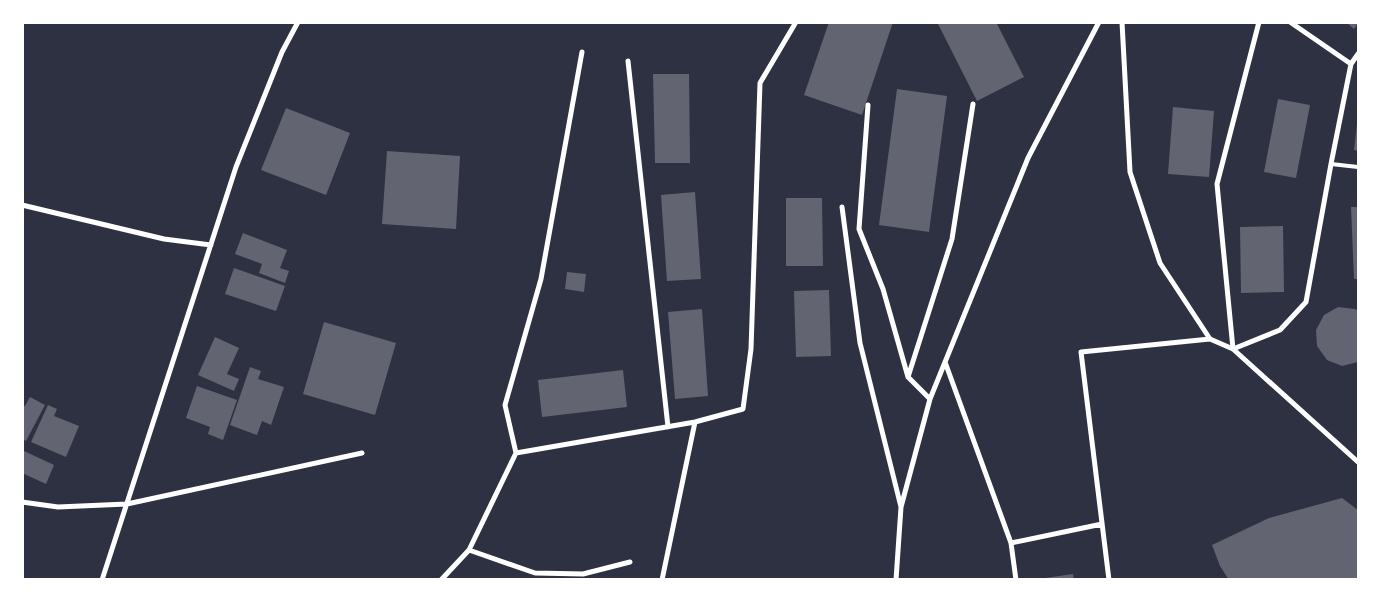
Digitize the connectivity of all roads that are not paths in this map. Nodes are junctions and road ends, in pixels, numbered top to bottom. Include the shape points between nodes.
1 (298, 22) edge
2 (796, 22) edge
3 (1099, 22) edge
4 (1122, 22) edge
5 (1259, 22) edge
6 (1290, 22) edge
7 (582, 52) dead end
8 (1358, 54) edge
9 (628, 61) dead end
10 (1351, 64) junction
11 (868, 104) dead end
12 (972, 104) dead end
13 (1330, 164) junction
14 (1358, 166) edge
15 (22, 206) edge
16 (842, 206) dead end
17 (211, 245) junction
18 (1210, 339) junction
19 (1233, 349) junction
20 (945, 362) junction
21 (908, 377) junction
22 (930, 399) junction
23 (695, 422) junction
24 (668, 427) junction
25 (362, 453) dead end
26 (516, 453) junction
27 (1358, 462) edge
28 (22, 502) edge
29 (127, 504) junction
30 (901, 508) junction
31 (1102, 524) junction
32 (1011, 542) junction
33 (469, 550) junction
34 (630, 562) dead end
35 (102, 580) edge
36 (441, 580) edge
37 (662, 580) edge
38 (896, 580) edge
39 (1016, 580) edge
40 (1109, 580) edge

1 - 17 street via 282,52 236,167
2 - 23 street via 760,83 751,349 743,409
3 - 20 street via 1028,158
4 - 18 street via 1130,172 1160,263
5 - 19 street via 1217,184
6 - 10 street
7 - 26 street via 541,279 505,405
8 - 10 street
9 - 24 street
10 - 13 street
11 - 21 street via 859,228 883,289
12 - 21 street via 952,240
13 - 14 lane
13 - 19 street via 1306,302 1280,330
15 - 17 street via 164,239
16 - 30 street via 860,343
17 - 29 street
18 - 19 street
18 - 31 street via 1081,352
19 - 27 street
20 - 22 street
20 - 32 street
21 - 22 street
22 - 30 street
23 - 24 street
23 - 37 street
24 - 26 street
25 - 29 street
26 - 33 street
28 - 29 street via 58,508
29 - 35 street
30 - 38 street
31 - 32 street
31 - 40 street
32 - 39 street
33 - 34 street via 535,573 583,574
33 - 36 street

